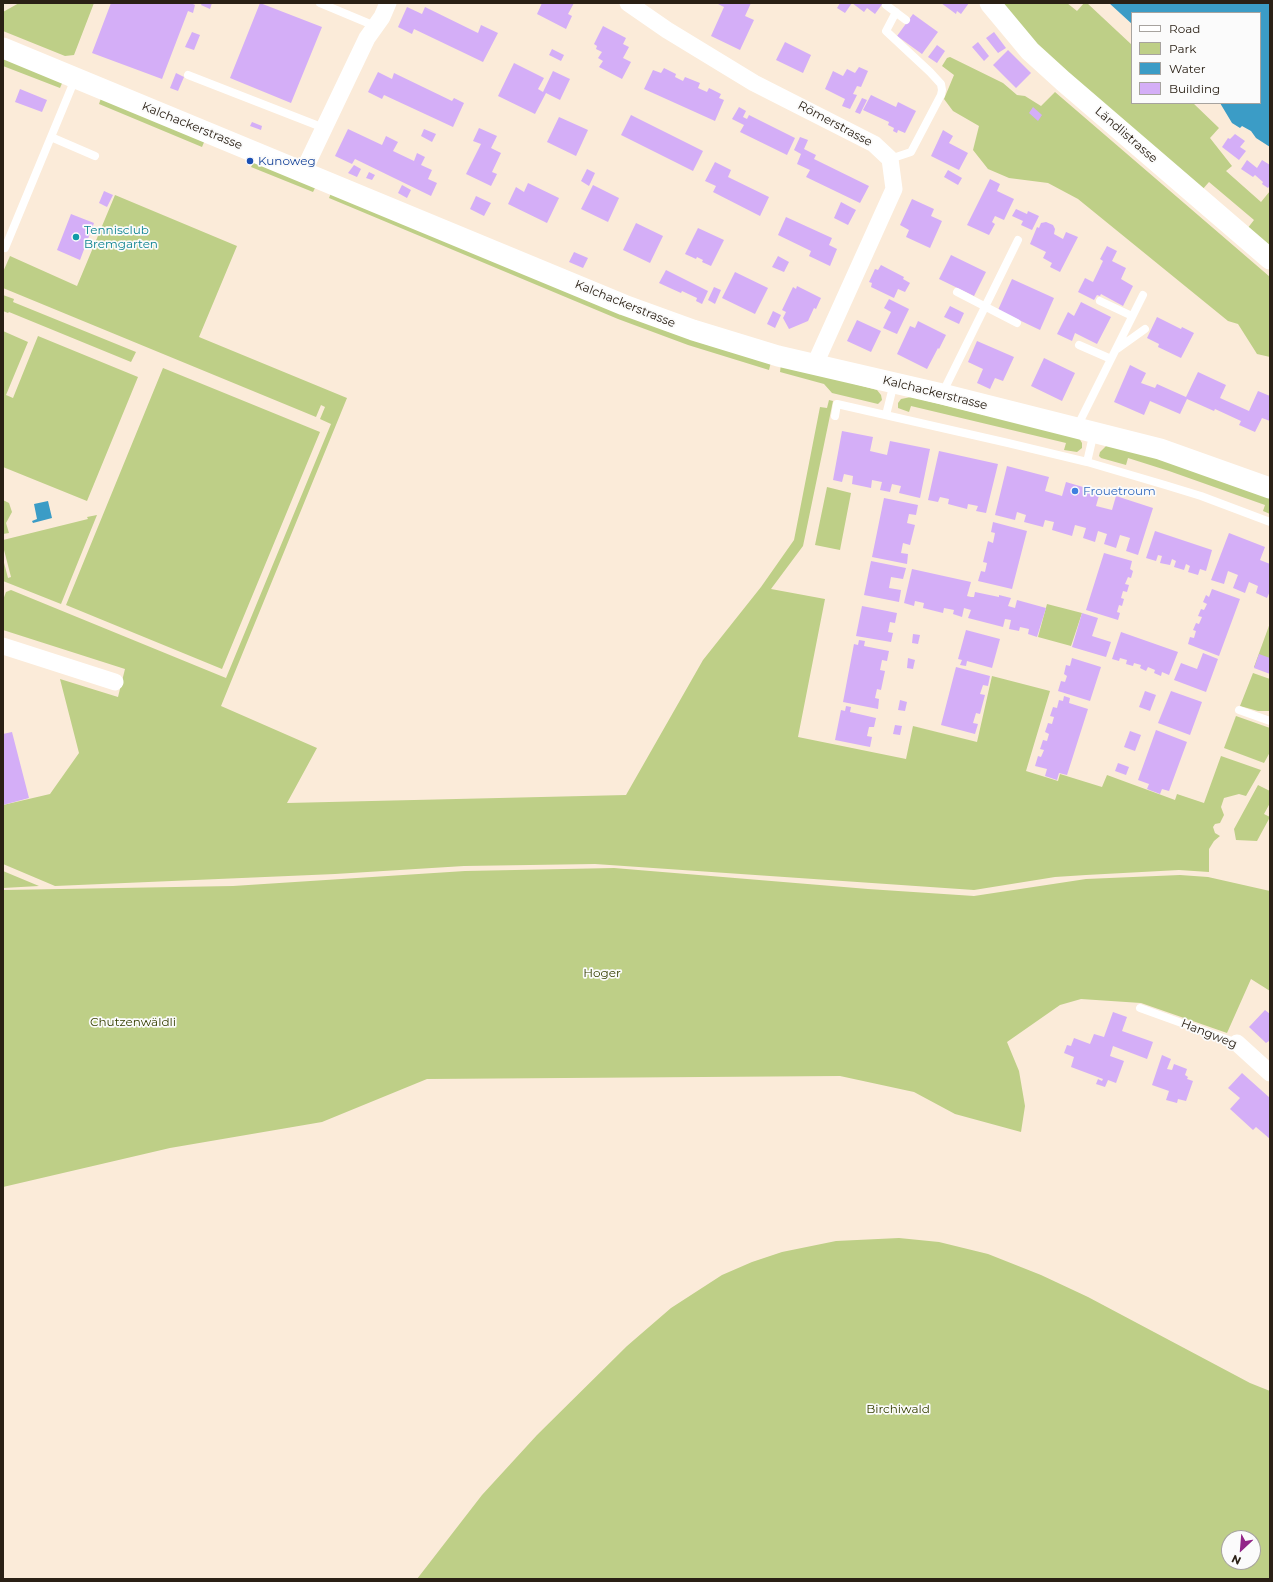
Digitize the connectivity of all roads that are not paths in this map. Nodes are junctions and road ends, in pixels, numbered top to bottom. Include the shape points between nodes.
1 (320, 3) edge
2 (388, 3) edge
3 (628, 3) edge
4 (990, 3) edge
5 (886, 5) dead end
6 (896, 12) junction
7 (906, 20) dead end
8 (375, 26) junction
9 (3, 48) edge
10 (188, 75) dead end
11 (76, 78) junction
12 (324, 128) junction
13 (51, 138) junction
14 (95, 156) dead end
15 (890, 159) junction
16 (303, 172) junction
17 (1018, 240) dead end
18 (5, 248) dead end
19 (1270, 259) edge
20 (958, 292) dead end
21 (1143, 295) dead end
22 (1100, 301) dead end
23 (985, 307) junction
24 (1132, 316) junction
25 (1017, 324) dead end
26 (1145, 328) dead end
27 (1079, 345) dead end
28 (1115, 350) junction
29 (1110, 359) junction
30 (815, 364) junction
31 (894, 383) junction
32 (942, 394) junction
33 (886, 415) junction
34 (835, 416) dead end
35 (1085, 430) junction
36 (1086, 462) junction
37 (1270, 488) edge
38 (1270, 522) edge
39 (3, 646) edge
40 (115, 682) dead end
41 (1239, 710) dead end
42 (1270, 721) edge
43 (1140, 1008) dead end
44 (1237, 1043) joint
45 (1270, 1074) edge

1 - 8 lane
2 - 8 street
3 - 15 street, Römerstrasse via 754,83 874,144
4 - 19 street, Ländlistrasse via 1030,51 1057,76
5 - 6 lane
6 - 7 lane
6 - 15 lane via 886,31 930,72 941,84 942,90 911,152
8 - 12 street
9 - 11 street, Kalchackerstrasse
10 - 12 lane
11 - 13 lane
11 - 16 street, Kalchackerstrasse
12 - 16 street
13 - 14 lane via 76,152
13 - 18 lane
15 - 30 street via 894,188
16 - 30 street, Kalchackerstrasse via 659,318 729,342
17 - 23 lane
20 - 23 lane
21 - 24 lane
22 - 24 lane
23 - 25 lane
23 - 32 lane
24 - 28 lane
26 - 28 lane
27 - 29 lane
28 - 29 lane
29 - 35 lane
30 - 31 street, Kalchackerstrasse
31 - 32 street, Kalchackerstrasse
31 - 33 lane
32 - 35 street, Kalchackerstrasse
33 - 34 lane via 837,404
33 - 36 lane
35 - 36 lane
35 - 37 street, Kalchackerstrasse via 1160,449
36 - 38 lane via 1201,496
39 - 40 street
41 - 42 lane
43 - 44 lane, Hangweg
44 - 45 street, Hangweg

